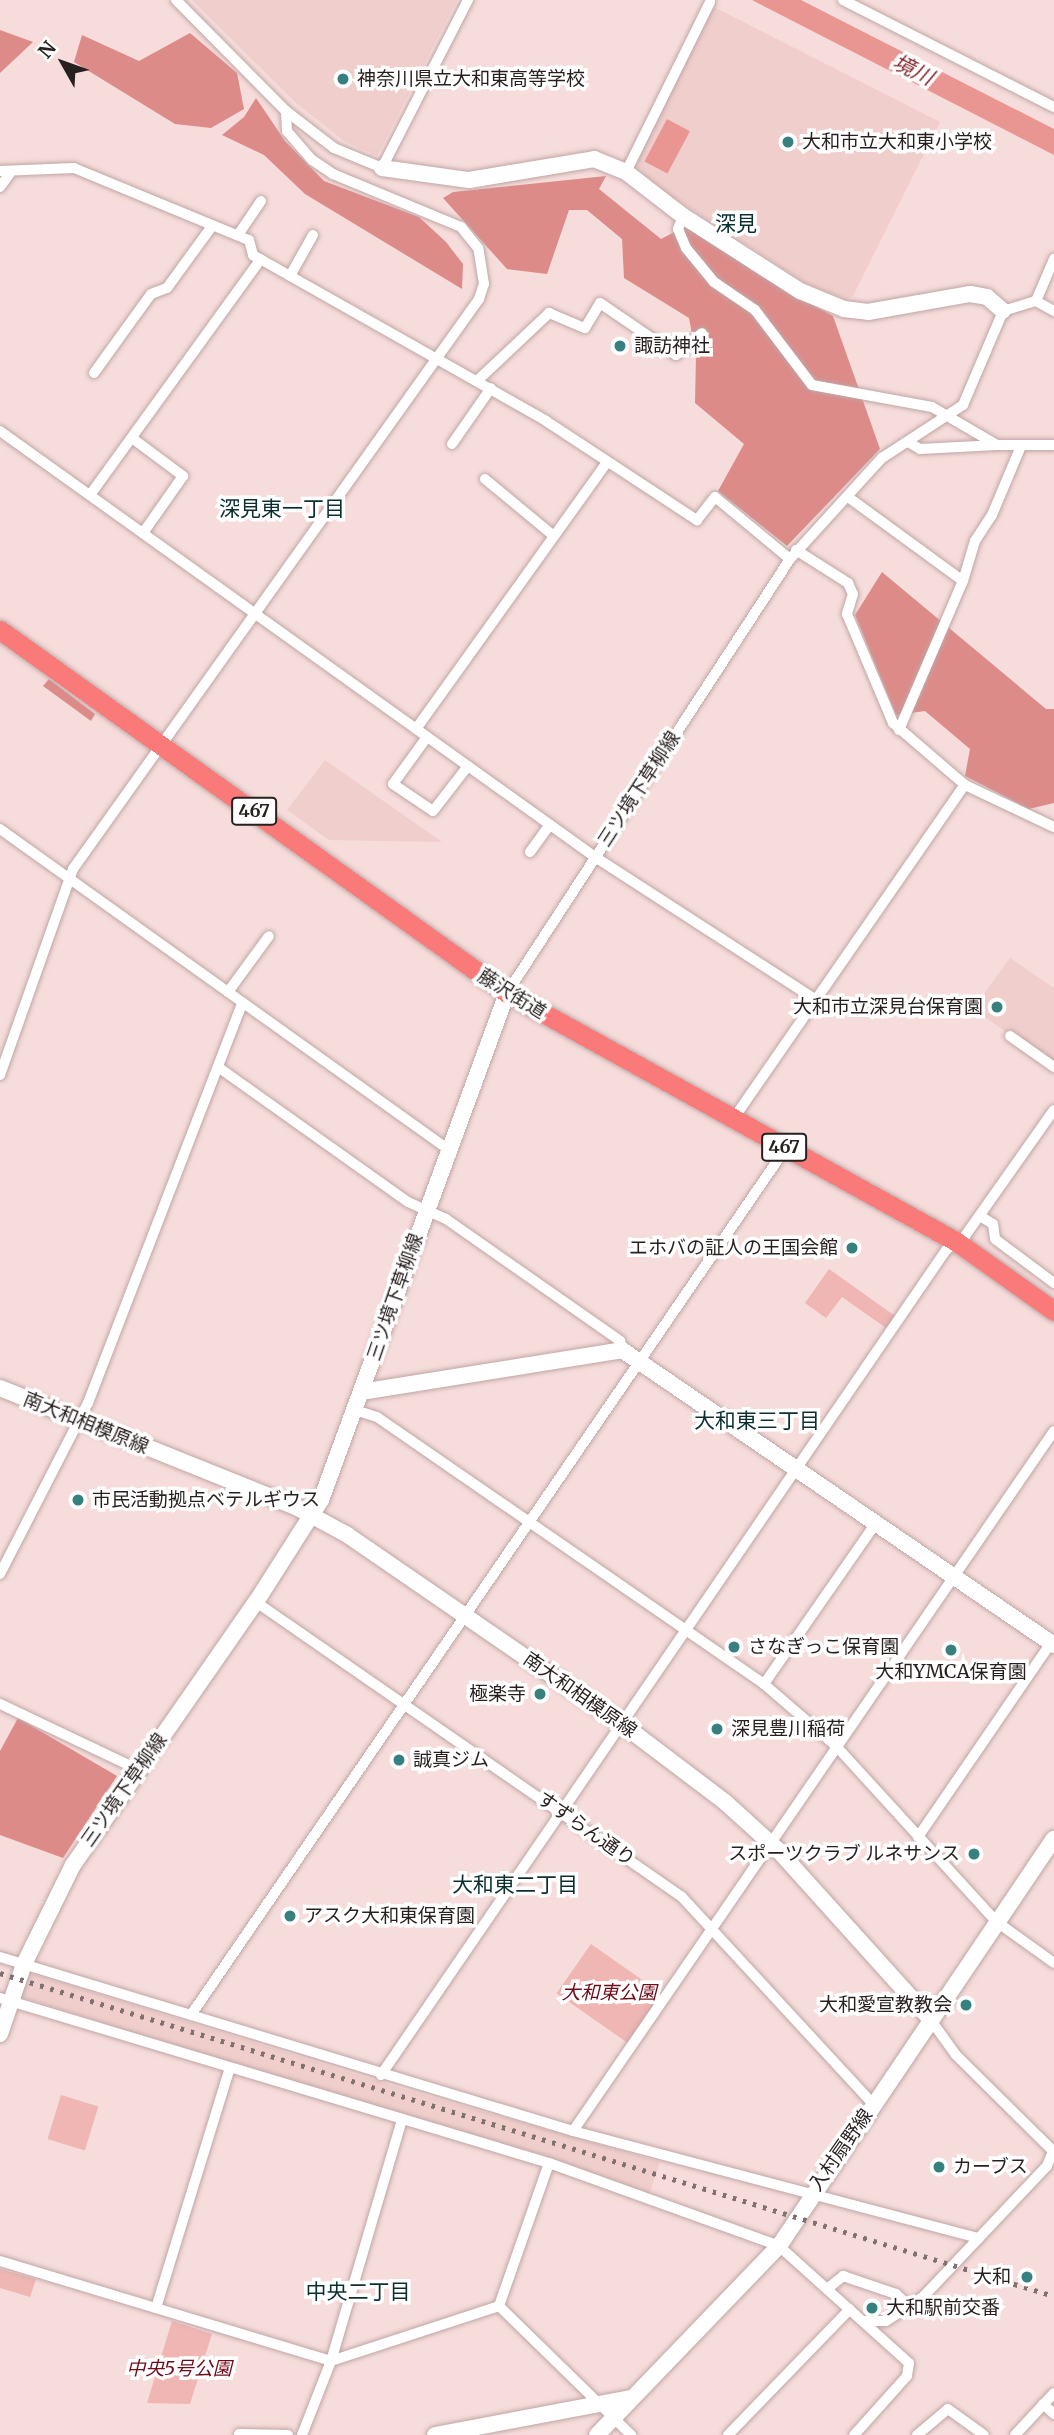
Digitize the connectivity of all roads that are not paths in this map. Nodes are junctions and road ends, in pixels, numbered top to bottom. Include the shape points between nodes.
1 (176, 0) edge
2 (468, 0) edge
3 (843, 0) edge
4 (710, 2) dead end
5 (1054, 107) edge
6 (286, 111) junction
7 (382, 169) junction
8 (5, 172) edge
9 (626, 172) junction
10 (0, 187) edge
11 (261, 201) dead end
12 (683, 216) junction
13 (212, 226) junction
14 (238, 235) junction
15 (313, 235) dead end
16 (261, 259) junction
17 (1054, 259) edge
18 (290, 276) junction
19 (1036, 301) junction
20 (1003, 311) junction
21 (1054, 311) edge
22 (702, 333) dead end
23 (437, 359) junction
24 (94, 373) dead end
25 (478, 380) junction
26 (491, 388) junction
27 (953, 416) junction
28 (0, 431) edge
29 (132, 438) junction
30 (908, 442) junction
31 (452, 444) dead end
32 (997, 445) junction
33 (1054, 445) edge
34 (1021, 446) junction
35 (607, 462) junction
36 (485, 479) dead end
37 (90, 495) junction
38 (848, 497) junction
39 (143, 533) junction
40 (554, 536) junction
41 (793, 554) junction
42 (963, 581) junction
43 (255, 613) junction
44 (0, 631) edge
45 (416, 729) junction
46 (899, 730) junction
47 (427, 737) junction
48 (161, 745) junction
49 (468, 766) junction
50 (965, 785) junction
51 (550, 824) junction
52 (1054, 827) edge
53 (0, 829) edge
54 (530, 852) dead end
55 (595, 856) junction
56 (68, 877) junction
57 (269, 936) dead end
58 (228, 992) junction
59 (507, 993) junction
60 (816, 1000) junction
61 (242, 1003) junction
62 (1010, 1037) dead end
63 (218, 1066) junction
64 (1054, 1067) edge
65 (0, 1076) edge
66 (1054, 1110) edge
67 (734, 1118) junction
68 (786, 1148) junction
69 (449, 1150) junction
70 (426, 1211) junction
71 (980, 1216) junction
72 (957, 1242) junction
73 (1054, 1283) edge
74 (1054, 1311) edge
75 (622, 1350) junction
76 (639, 1362) junction
77 (0, 1388) edge
78 (361, 1392) junction
79 (355, 1410) junction
80 (80, 1420) junction
81 (1054, 1431) edge
82 (796, 1469) junction
83 (314, 1515) junction
84 (529, 1522) junction
85 (876, 1523) junction
86 (0, 1574) edge
87 (954, 1577) junction
88 (256, 1602) junction
89 (465, 1616) junction
90 (686, 1630) junction
91 (1053, 1644) edge
92 (764, 1684) junction
93 (0, 1704) edge
94 (404, 1705) junction
95 (622, 1724) junction
96 (837, 1747) junction
97 (137, 1769) junction
98 (562, 1812) junction
99 (918, 1836) junction
100 (1054, 1839) edge
101 (771, 1843) junction
102 (997, 1922) junction
103 (713, 1927) junction
104 (0, 1957) edge
105 (1054, 1963) edge
106 (23, 1964) junction
107 (5, 2000) edge
108 (191, 2015) junction
109 (930, 2019) junction
110 (0, 2034) edge
111 (230, 2068) junction
112 (381, 2076) junction
113 (873, 2104) junction
114 (402, 2119) junction
115 (573, 2131) junction
116 (1053, 2150) edge
117 (549, 2163) junction
118 (810, 2196) junction
119 (979, 2238) junction
120 (779, 2246) junction
121 (0, 2261) edge
122 (827, 2289) junction
123 (499, 2306) junction
124 (910, 2307) junction
125 (156, 2308) junction
126 (850, 2309) junction
127 (864, 2321) junction
128 (331, 2361) junction
129 (1054, 2393) edge
130 (631, 2399) junction
131 (598, 2404) junction
132 (1043, 2404) junction
133 (1054, 2414) edge
134 (613, 2418) junction
135 (239, 2434) edge
136 (288, 2435) edge
137 (302, 2435) edge
138 (435, 2435) edge
139 (597, 2435) edge
140 (631, 2435) edge
141 (728, 2435) edge
142 (854, 2435) edge
143 (917, 2435) edge
144 (984, 2435) edge
145 (1015, 2435) edge

1 - 6 street
2 - 7 street
3 - 5 street
4 - 9 street
6 - 7 street via 334,148
6 - 23 street via 287,131 312,160 333,174 461,227 478,248 484,276 479,299
7 - 9 street via 468,180 579,159
8 - 10 street
8 - 13 street via 74,168 119,183
9 - 12 street
11 - 14 street
12 - 20 street via 800,291 853,311 899,308 970,294 987,297
12 - 27 street via 678,229 686,248 714,282 755,310 812,385 932,407
13 - 14 street
13 - 24 street via 167,288 151,294
14 - 16 street via 249,240 253,255
15 - 18 street
16 - 18 street
16 - 29 street
17 - 19 street
18 - 23 street
19 - 20 street
19 - 21 street
20 - 27 street via 969,397
22 - 25 street via 676,355 600,303 585,328 549,313
23 - 25 street
23 - 43 street
25 - 26 street
26 - 31 street
26 - 35 street
27 - 30 street, 三ツ境下草柳線
27 - 32 street
28 - 37 street
29 - 37 street
29 - 39 street via 183,476
30 - 32 street via 920,449
30 - 38 street, 三ツ境下草柳線 via 882,458
32 - 34 street
33 - 34 street
34 - 42 street via 992,515 975,541
35 - 40 street
35 - 41 street via 697,520 715,497
36 - 40 street
37 - 39 street
38 - 41 street, 三ツ境下草柳線
38 - 42 street
39 - 43 street
40 - 45 street
41 - 46 street via 848,583 853,594 847,614
41 - 55 street, 三ツ境下草柳線
42 - 46 street
43 - 45 street
43 - 48 street
44 - 48 highway, 藤沢街道 / 467
45 - 47 street
46 - 50 street
47 - 49 street
47 - 49 street via 393,783 433,811
48 - 56 street
48 - 59 highway, 藤沢街道 / 467
49 - 51 street
50 - 52 street
50 - 60 street
51 - 54 street
51 - 55 street
53 - 56 street
55 - 59 street, 三ツ境下草柳線
55 - 60 street
56 - 58 street
56 - 65 street
57 - 58 street
58 - 61 street
59 - 67 highway, 藤沢街道 / 467
59 - 69 street, 三ツ境下草柳線
60 - 67 street
61 - 63 street
61 - 69 street
62 - 64 street
63 - 70 street
63 - 80 street
66 - 71 street
67 - 68 highway, 藤沢街道 / 467
68 - 72 highway, 藤沢街道 / 467
68 - 76 street
69 - 70 street, 三ツ境下草柳線
70 - 75 street via 446,1219 620,1341
70 - 78 street, 三ツ境下草柳線
71 - 72 street
71 - 73 street via 993,1224 995,1239
72 - 74 highway, 藤沢街道 / 467
72 - 82 street via 946,1250
75 - 76 street
75 - 78 street
76 - 82 street
76 - 84 street
77 - 80 street, 南大和相模原線
78 - 79 street, 三ツ境下草柳線
79 - 83 street, 三ツ境下草柳線
79 - 84 street via 377,1417
80 - 83 street, 南大和相模原線
80 - 86 street
81 - 87 street
82 - 85 street
82 - 90 street
83 - 88 street, 三ツ境下草柳線
83 - 89 street, 南大和相模原線
84 - 89 street
84 - 90 street
85 - 87 street
85 - 92 street
87 - 91 street
87 - 96 street
88 - 94 street, すずらん通り
88 - 97 street, 三ツ境下草柳線
89 - 94 street
89 - 95 street, 南大和相模原線
90 - 92 street
90 - 95 street
91 - 99 street
92 - 96 street
93 - 97 street
94 - 98 street, すずらん通り
94 - 108 street
95 - 98 street
95 - 101 street, 南大和相模原線 via 682,1767
96 - 99 street
96 - 101 street
97 - 106 street, 三ツ境下草柳線 via 73,1865
98 - 103 street, すずらん通り via 682,1897
98 - 112 street
99 - 102 street
100 - 102 street, 入村扇野線
101 - 103 street
101 - 109 street, 南大和相模原線
102 - 105 street
102 - 109 street, 入村扇野線
103 - 113 street, すずらん通り
103 - 115 street
104 - 106 street
106 - 107 street, 三ツ境下草柳線
106 - 108 street
107 - 110 street, 三ツ境下草柳線
107 - 111 street
108 - 112 street
109 - 113 street, 入村扇野線
109 - 116 street, 南大和相模原線 via 956,2055
111 - 114 street
111 - 125 street
112 - 115 street
113 - 118 street, 入村扇野線
114 - 117 street
114 - 128 street
115 - 118 street
116 - 119 street via 1047,2166
117 - 120 street
117 - 123 street
118 - 119 street
118 - 120 street, 入村扇野線
119 - 124 street
120 - 122 street
120 - 130 street, 入村扇野線
121 - 125 street
122 - 124 street via 844,2276 896,2294
122 - 126 street
123 - 128 street
123 - 131 street
124 - 127 street via 886,2321
125 - 128 street
126 - 127 street
126 - 141 street
127 - 142 street via 911,2370
128 - 137 street
129 - 132 street
130 - 131 street
130 - 134 street, 入村扇野線
131 - 134 street
131 - 138 street
132 - 133 street
132 - 145 street
134 - 139 street, 入村扇野線
134 - 140 street
135 - 136 street
143 - 144 street via 948,2409

